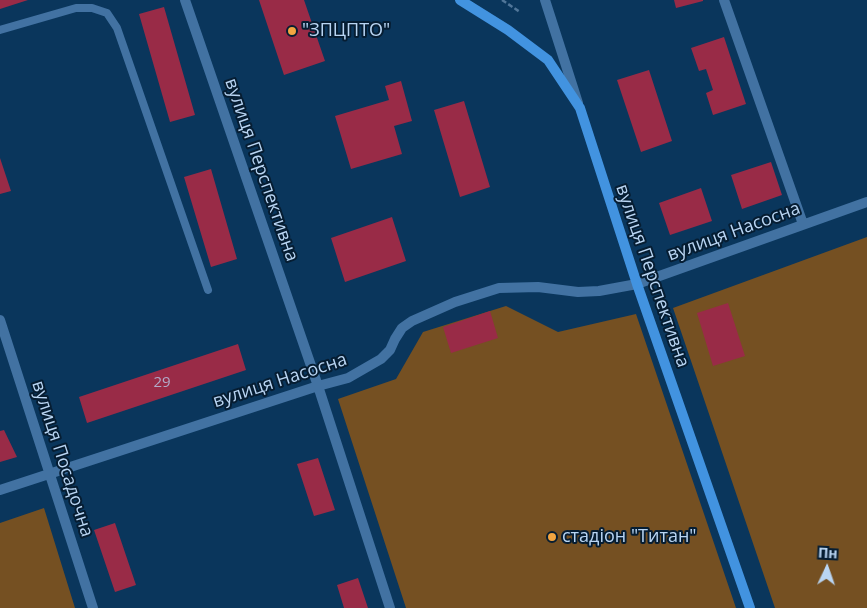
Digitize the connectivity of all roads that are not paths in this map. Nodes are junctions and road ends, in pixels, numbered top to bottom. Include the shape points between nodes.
1 (185, 0) edge
2 (460, 0) edge
3 (545, 0) edge
4 (724, 0) edge
5 (0, 30) edge
6 (580, 108) junction
7 (867, 202) edge
8 (803, 224) junction
9 (637, 284) junction
10 (208, 290) dead end
11 (0, 320) edge
12 (318, 386) junction
13 (49, 473) junction
14 (0, 490) edge
15 (93, 608) edge
16 (390, 608) edge
17 (750, 608) edge

1 - 12 street, вулиця Перспективна
2 - 6 street, вулиця Перспективна via 548,60
3 - 6 street
4 - 8 street
5 - 10 lane via 76,8 92,8 107,13 117,28
6 - 9 street, вулиця Перспективна
7 - 8 street, вулиця Насосна
8 - 9 street, вулиця Насосна
9 - 12 street, вулиця Насосна via 578,292 538,287 500,288 455,302 402,328 381,359 348,378
9 - 17 street, вулиця Перспективна
11 - 13 street, вулиця Посадочна
12 - 13 street, вулиця Насосна
12 - 16 street, вулиця Перспективна
13 - 14 street, вулиця Насосна
13 - 15 street, вулиця Посадочна

